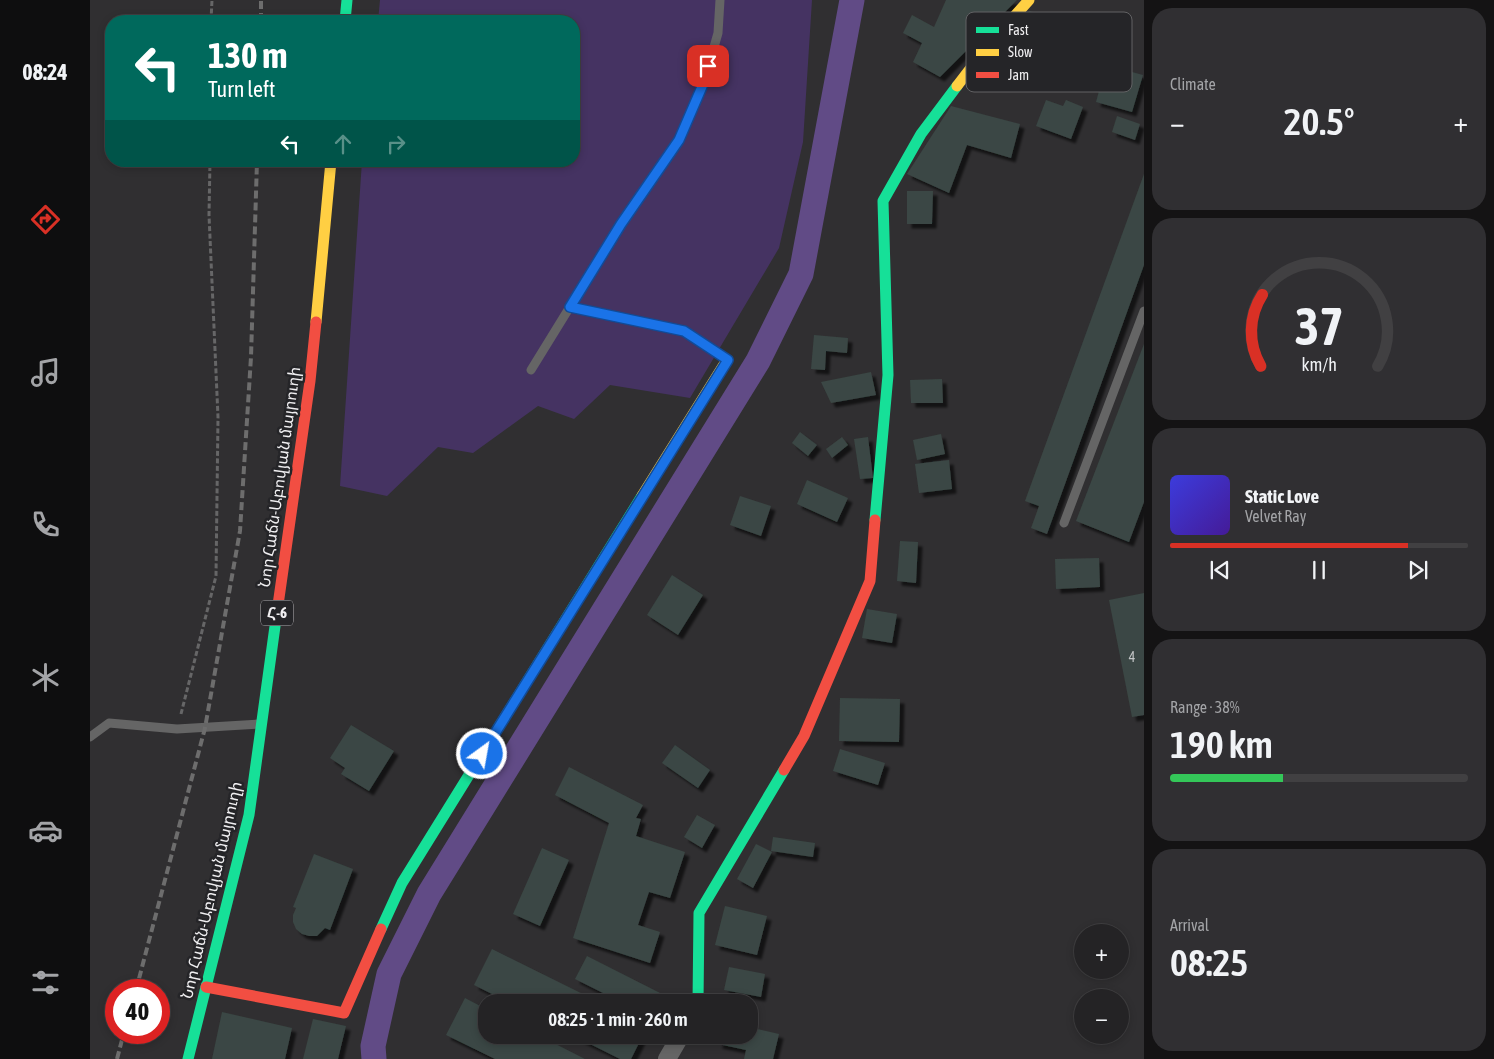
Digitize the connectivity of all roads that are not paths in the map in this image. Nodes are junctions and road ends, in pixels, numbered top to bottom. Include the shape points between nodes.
1 (348, 0) edge
2 (720, 0) edge
3 (1029, 0) edge
4 (1018, 12) edge
5 (346, 15) edge
6 (966, 75) edge
7 (330, 167) edge
8 (570, 307) junction
9 (1144, 311) edge
10 (728, 360) joint
11 (531, 370) dead end
12 (1064, 523) dead end
13 (262, 723) junction
14 (90, 737) edge
15 (206, 987) junction
16 (698, 994) edge
17 (676, 1044) edge
18 (188, 1059) edge
19 (667, 1059) edge

1 - 5 street
2 - 8 lane via 718,33 704,82 679,140 621,224
3 - 4 street
6 - 16 street via 921,134 884,201 888,375 870,581 804,736 699,913
7 - 13 street, Նոր Հաճն-Աբովյան մայրուղի / Հ-6 via 310,381
8 - 10 lane via 684,331
8 - 11 lane
9 - 12 lane
10 - 15 street via 402,883 344,1013
13 - 14 lane via 177,729 108,723
13 - 15 street, Նոր Հաճն-Աբովյան մայրուղի / Հ-6 via 249,815
15 - 18 street, Նոր Հաճն-Աբովյան մայրուղի / Հ-6
17 - 19 street

